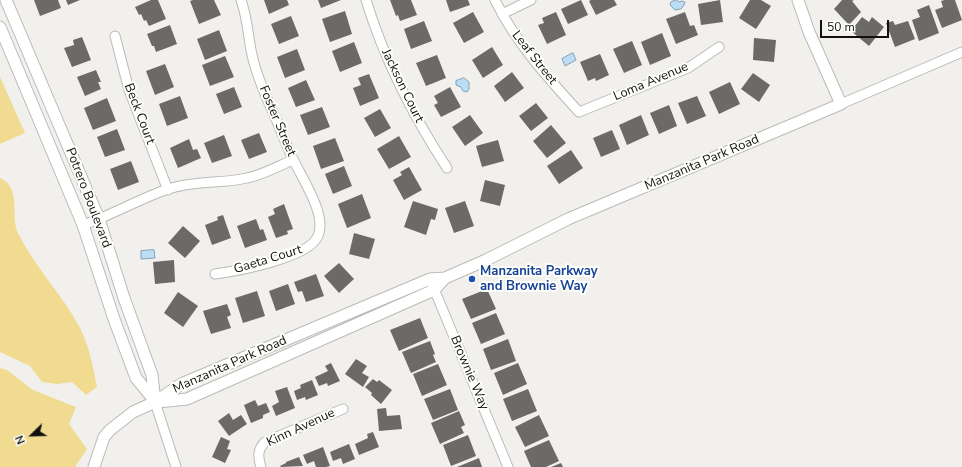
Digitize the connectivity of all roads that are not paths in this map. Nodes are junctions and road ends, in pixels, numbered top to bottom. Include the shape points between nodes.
1 (6, 0) edge
2 (241, 0) edge
3 (366, 0) edge
4 (496, 0) edge
5 (531, 0) edge
6 (798, 0) edge
7 (502, 14) junction
8 (0, 27) edge
9 (115, 36) dead end
10 (719, 47) dead end
11 (962, 52) edge
12 (841, 104) junction
13 (579, 112) joint
14 (293, 160) junction
15 (447, 168) dead end
16 (168, 190) junction
17 (99, 219) junction
18 (83, 225) junction
19 (318, 238) joint
20 (215, 274) dead end
21 (445, 278) junction
22 (430, 279) junction
23 (434, 290) junction
24 (155, 402) junction
25 (343, 409) dead end
26 (94, 467) edge
27 (176, 467) edge
28 (261, 467) edge
29 (508, 467) edge

1 - 17 street, Potrero Boulevard
2 - 14 street, Foster Street via 258,76
3 - 15 street, Jackson Court via 399,83 430,143
4 - 7 street, Leaf Street
5 - 7 street
6 - 12 street via 809,32
7 - 13 street, Leaf Street via 539,68
8 - 18 street, Potrero Boulevard
9 - 16 street, Beck Court via 129,90
10 - 13 street, Loma Avenue via 688,68
11 - 12 street, Manzanita Park Road
12 - 21 street, Manzanita Park Road via 568,220
14 - 16 street via 249,178 189,184
14 - 19 street, Foster Street via 319,214 321,227
16 - 17 street
17 - 18 street
17 - 24 street, Potrero Boulevard via 152,375
18 - 24 street, Potrero Boulevard via 136,378
19 - 20 street, Gaeta Court via 298,253 256,266
21 - 22 street, Manzanita Park Road
21 - 23 street, Manzanita Park Road
22 - 23 street, Brownie Way
22 - 24 street, Manzanita Park Road via 181,384
23 - 24 street, Manzanita Park Road via 187,399
23 - 29 street, Brownie Way
24 - 26 street via 133,412 110,430 104,437
24 - 27 street, Potrero Boulevard
25 - 28 street, Kinn Avenue via 265,442 258,452

